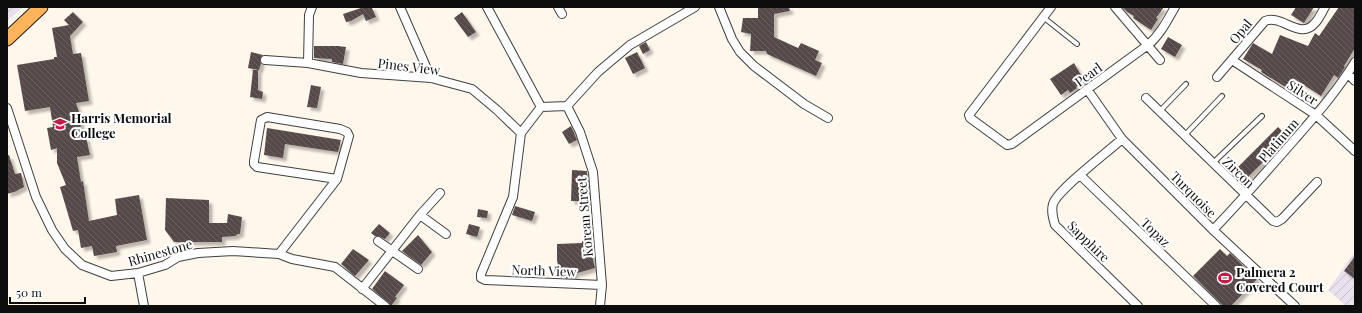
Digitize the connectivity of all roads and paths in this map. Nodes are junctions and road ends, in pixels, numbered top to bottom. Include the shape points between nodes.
1 (41, 7) edge
2 (312, 7) edge
3 (400, 7) edge
4 (487, 7) edge
5 (695, 7) edge
6 (719, 7) edge
7 (1051, 7) edge
8 (1115, 7) edge
9 (1175, 7) edge
10 (1325, 7) edge
11 (1043, 17) junction
12 (7, 39) edge
13 (1077, 44) dead end
14 (1148, 45) junction
15 (265, 60) dead end
16 (1160, 60) dead end
17 (1232, 60) junction
18 (1355, 62) edge
19 (308, 63) junction
20 (1348, 74) junction
21 (1217, 77) dead end
22 (431, 78) junction
23 (1355, 81) edge
24 (1186, 84) dead end
25 (1087, 89) junction
26 (1222, 96) dead end
27 (1146, 98) dead end
28 (567, 106) junction
29 (541, 107) junction
30 (7, 108) edge
31 (1160, 112) junction
32 (1316, 115) junction
33 (1262, 116) dead end
34 (828, 118) dead end
35 (521, 133) junction
36 (1184, 136) junction
37 (1122, 139) junction
38 (1355, 151) edge
39 (1213, 163) junction
40 (1080, 175) junction
41 (337, 179) junction
42 (1317, 182) dead end
43 (440, 192) dead end
44 (1246, 195) junction
45 (420, 215) junction
46 (1213, 230) junction
47 (446, 234) dead end
48 (378, 242) dead end
49 (393, 251) junction
50 (279, 254) junction
51 (418, 269) dead end
52 (138, 273) junction
53 (602, 285) junction
54 (362, 289) junction
55 (144, 306) edge
56 (385, 306) edge
57 (600, 306) edge
58 (1138, 306) edge
59 (1216, 306) edge
60 (1295, 306) edge

1 - 12 main road
2 - 19 street via 309,16
3 - 22 street
4 - 29 street
5 - 28 street via 630,45 598,72
6 - 34 street via 740,52 754,66 804,104
7 - 11 street
8 - 14 street
9 - 14 street, Pearl via 1158,35
10 - 17 street, Opal via 1315,24 1302,30 1274,20 1265,21
11 - 13 lane
11 - 25 street, Pearl via 970,118 1003,143 1012,144
14 - 16 street
14 - 25 street, Pearl
15 - 19 street, Pines View
17 - 21 street, Opal
17 - 32 street, Silver
18 - 20 street, Platinum
19 - 22 street, Pines View via 361,73
20 - 23 street
20 - 32 street, Platinum
22 - 35 street, Pines View via 472,90
24 - 31 lane
25 - 37 street, Turquoise
26 - 36 lane
27 - 31 street, Zircon
28 - 29 street
28 - 53 street, Korean Street via 580,132 593,172
29 - 35 street
30 - 52 street, Rhinestone via 36,197 52,230 65,249 82,265 111,276
31 - 36 street, Zircon
32 - 38 street, Silver
32 - 44 street, Platinum
33 - 39 lane
35 - 53 street, North View via 513,197 481,278
36 - 39 street, Zircon
37 - 40 street, Sapphire
37 - 46 street, Turquoise
39 - 44 street, Zircon
40 - 58 street, Sapphire via 1056,197 1053,203 1055,225
40 - 59 street, Topaz
41 - 41 street via 257,167 254,161 261,120 267,117 347,132 349,136
41 - 50 street
42 - 44 street, Zircon via 1277,222
43 - 45 street
44 - 46 street, Platinum
45 - 47 street
45 - 49 street
46 - 60 street, Turquoise
48 - 49 street
49 - 51 street
49 - 54 street
50 - 52 street, Rhinestone via 234,251 186,254 165,265
50 - 54 street, Rhinestone via 335,267
52 - 55 street
53 - 57 street, Korean Street
54 - 56 street, Rhinestone

